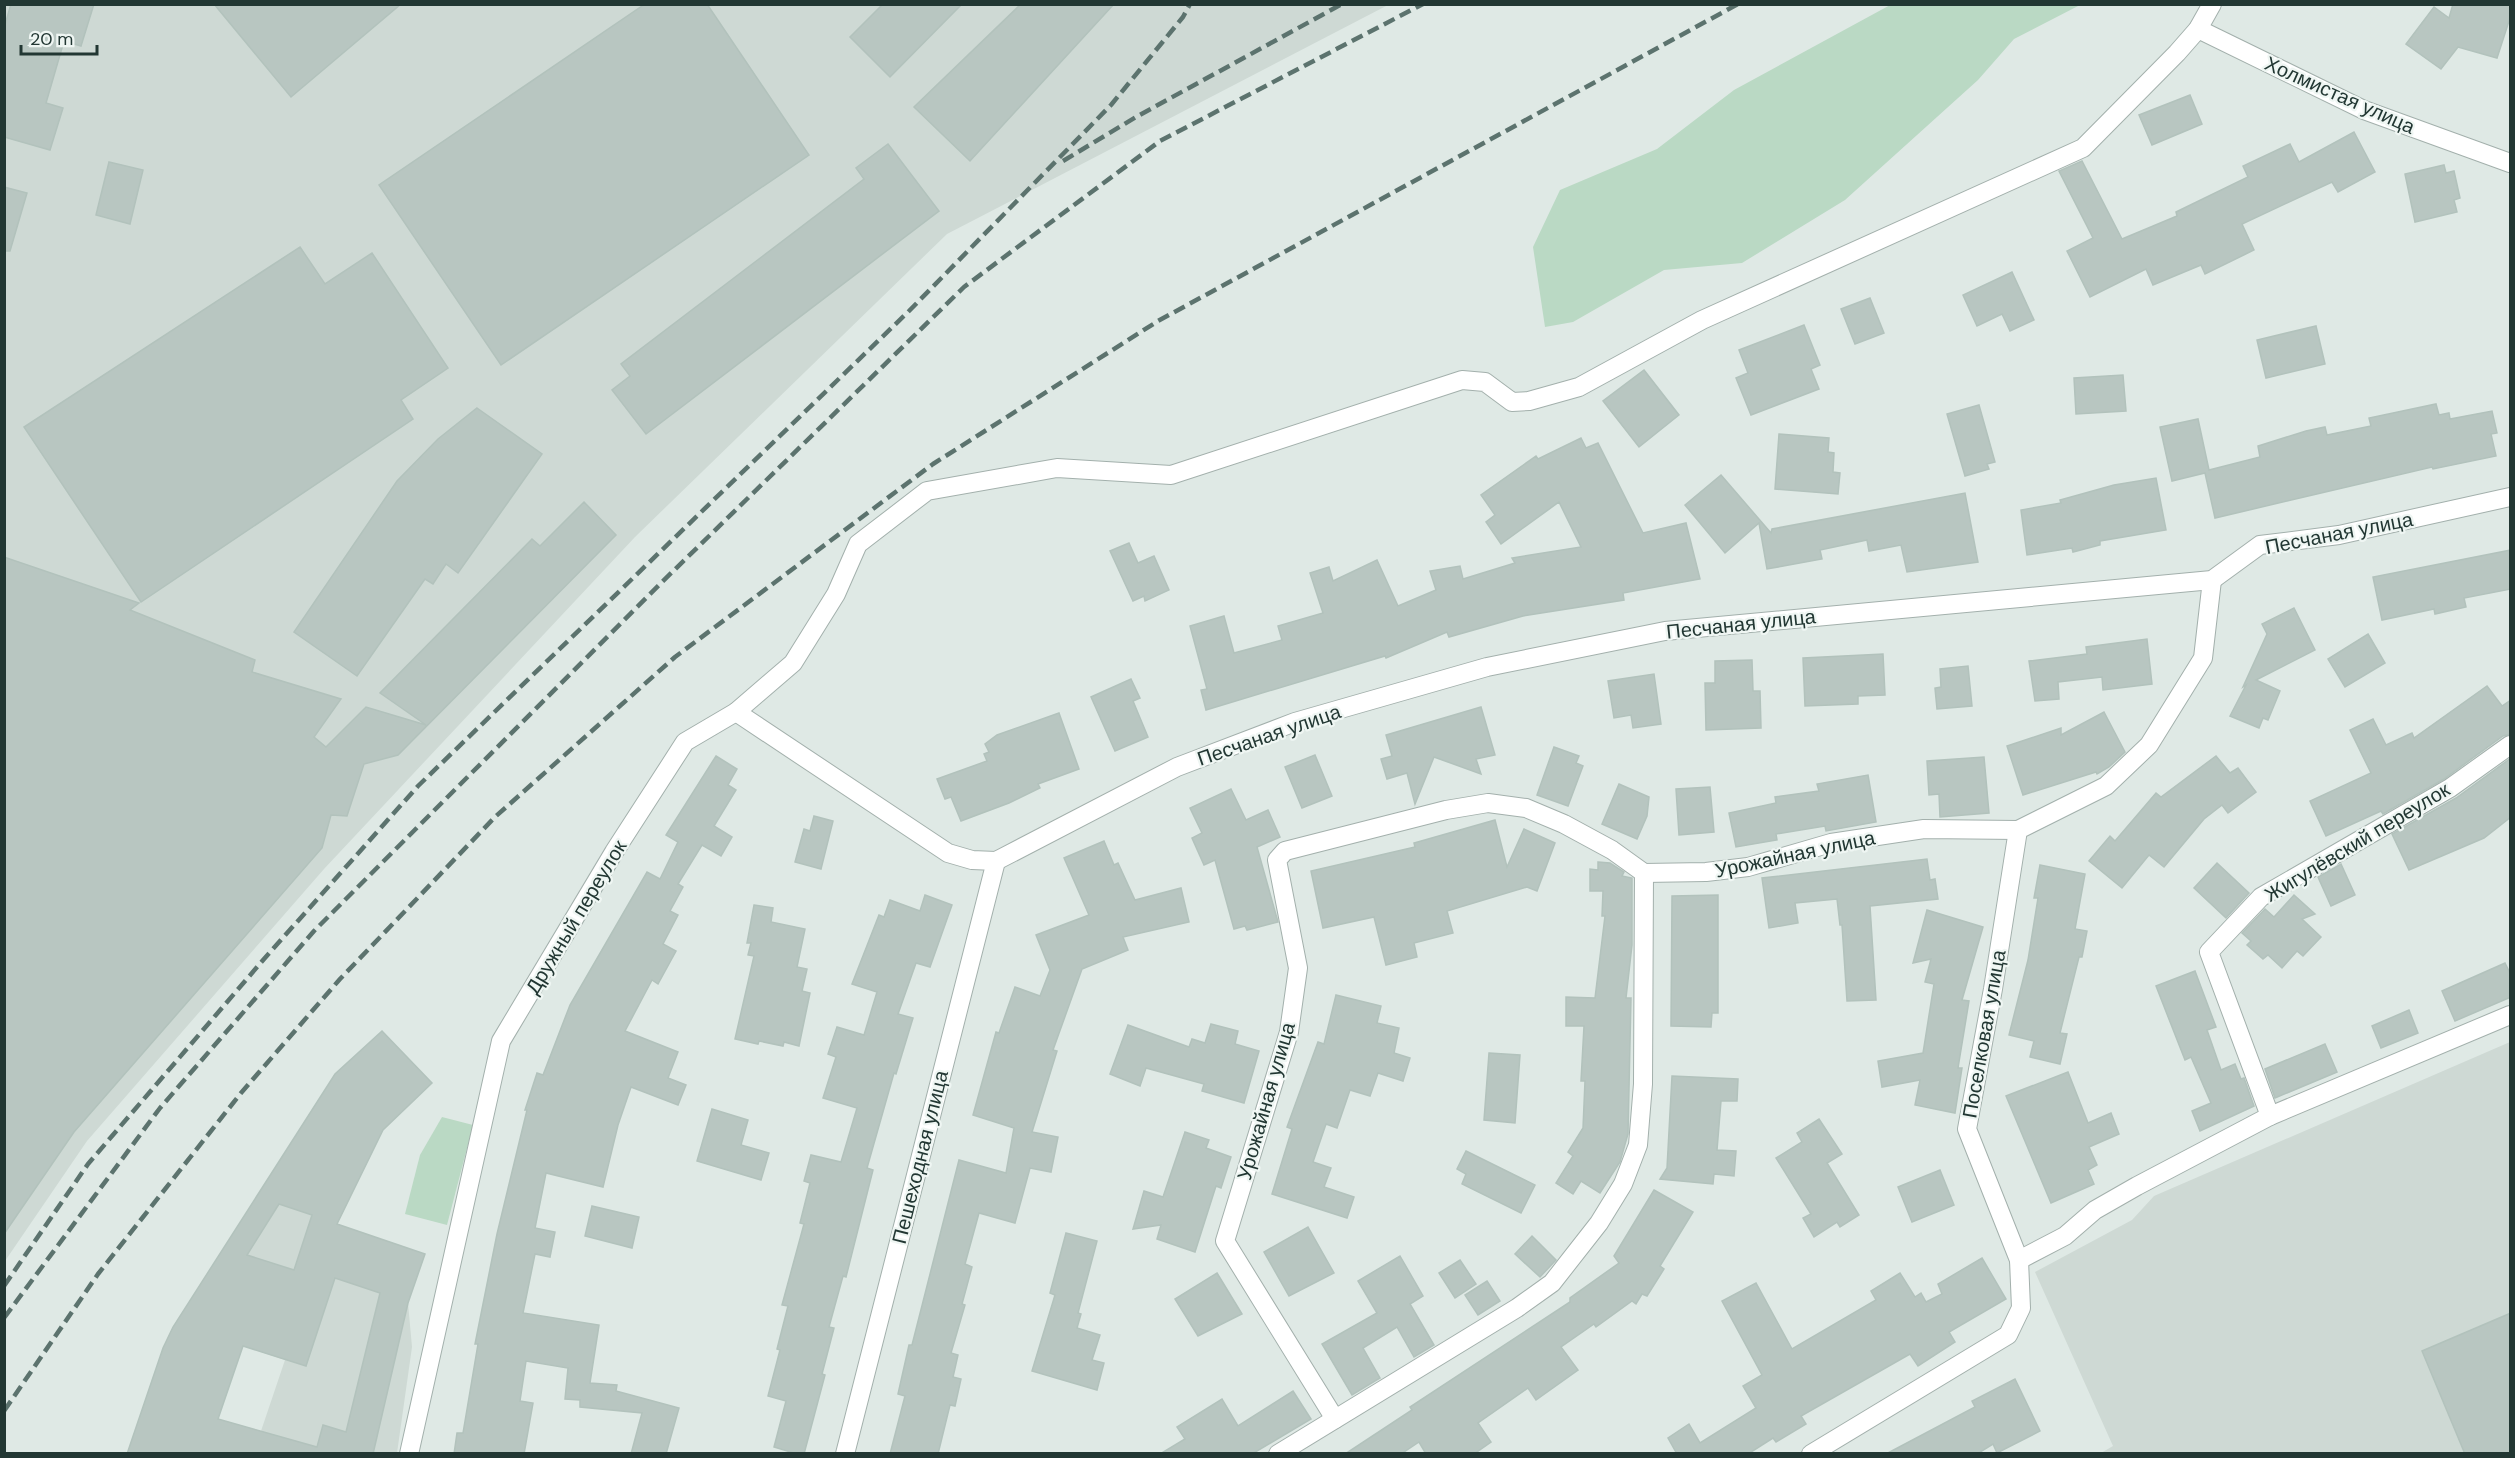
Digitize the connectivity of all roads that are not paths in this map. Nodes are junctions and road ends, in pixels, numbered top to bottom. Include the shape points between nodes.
1 (2212, 4) edge
2 (2198, 29) junction
3 (2511, 163) edge
4 (2511, 497) edge
5 (2212, 579) junction
6 (736, 712) junction
7 (2511, 745) edge
8 (2018, 830) junction
9 (996, 861) junction
10 (1644, 873) junction
11 (2511, 1015) edge
12 (2270, 1116) junction
13 (2019, 1260) junction
14 (1335, 1419) junction
15 (409, 1454) edge
16 (845, 1454) edge
17 (1278, 1454) edge
18 (1811, 1454) edge

1 - 2 street
2 - 3 street, Холмистая улица via 2364,110
2 - 6 street, Дружный переулок via 2083,148 1702,320 1579,387 1512,402 1485,382 1462,380 1171,475 1057,468 927,491 858,544 836,594 793,663
4 - 5 street, Песчаная улица via 2339,535 2260,545
5 - 8 street via 2203,658 2149,746 2106,786
5 - 9 street, Песчаная улица via 1665,631 1487,667 1295,722 1177,767
6 - 9 street via 948,853
6 - 15 street, Дружный переулок via 686,742 614,852 501,1041
7 - 12 street, Жигулёвский переулок via 2450,788 2261,897 2209,952
8 - 10 street, Урожайная улица via 1924,829 1831,843 1748,867
8 - 13 street, Поселковая улица via 1967,1128
9 - 16 street, Пешеходная улица
10 - 14 street via 1643,1084 1638,1145 1623,1184 1599,1223 1552,1283
10 - 14 street, Урожайная улица via 1564,824 1526,808 1488,803 1285,851 1277,860 1298,968 1289,1032 1225,1241
11 - 12 street
12 - 13 street via 2095,1210 2065,1236
13 - 18 street, Поселковая улица via 2021,1308 2008,1335
14 - 17 street

